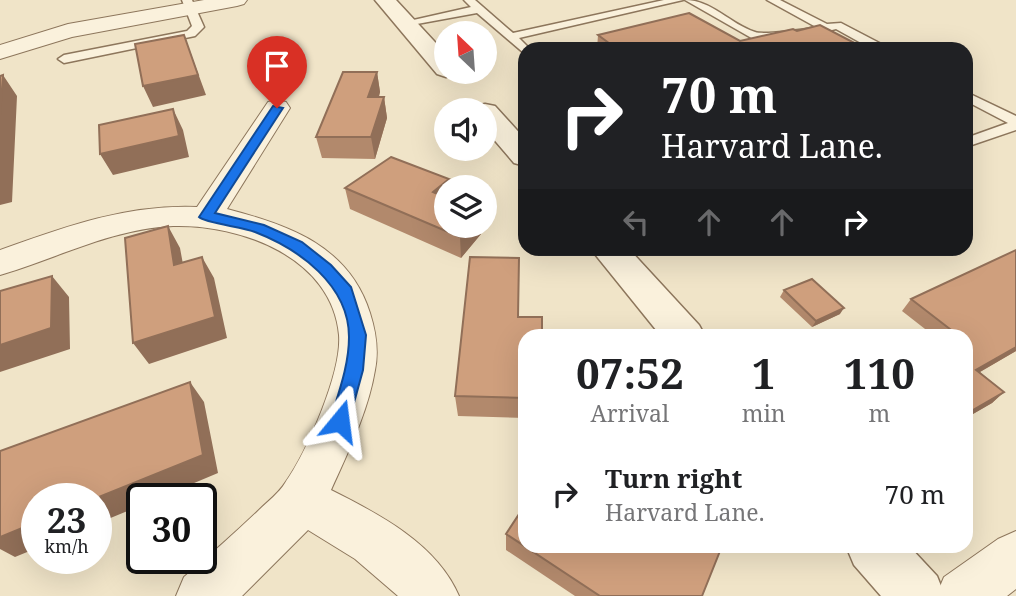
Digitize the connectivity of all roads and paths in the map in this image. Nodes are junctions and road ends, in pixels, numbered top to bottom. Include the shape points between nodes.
1 (237, 0) edge
2 (385, 0) edge
3 (469, 0) edge
4 (678, 0) edge
5 (690, 0) edge
6 (772, 0) edge
7 (188, 4) edge
8 (479, 9) junction
9 (406, 23) junction
10 (826, 28) junction
11 (510, 37) junction
12 (871, 42) edge
13 (518, 44) edge
14 (0, 52) edge
15 (434, 54) edge
16 (64, 59) dead end
17 (460, 84) edge
18 (473, 98) edge
19 (973, 100) edge
20 (277, 108) dead end
21 (497, 123) edge
22 (1016, 123) edge
23 (973, 140) edge
24 (518, 143) edge
25 (206, 217) junction
26 (614, 256) edge
27 (0, 263) edge
28 (679, 329) edge
29 (302, 501) junction
30 (879, 553) edge
31 (1016, 557) edge
32 (203, 596) edge
33 (432, 596) edge
34 (917, 596) edge
35 (963, 596) edge

1 - 7 street
2 - 9 street
3 - 8 lane
4 - 11 lane
5 - 10 lane via 755,37 800,35
6 - 10 lane
7 - 14 street via 68,31
7 - 16 lane via 198,27 191,34
8 - 9 lane
8 - 11 lane
9 - 15 street
10 - 12 lane via 837,25
11 - 13 lane
17 - 18 street
19 - 22 lane
20 - 25 street
21 - 24 street
22 - 23 lane
25 - 27 street via 123,222
25 - 29 street via 258,228 297,246 345,291 358,335 355,370 340,421
26 - 28 street
29 - 32 street
29 - 33 street via 360,531 414,572
30 - 34 street
31 - 35 street

